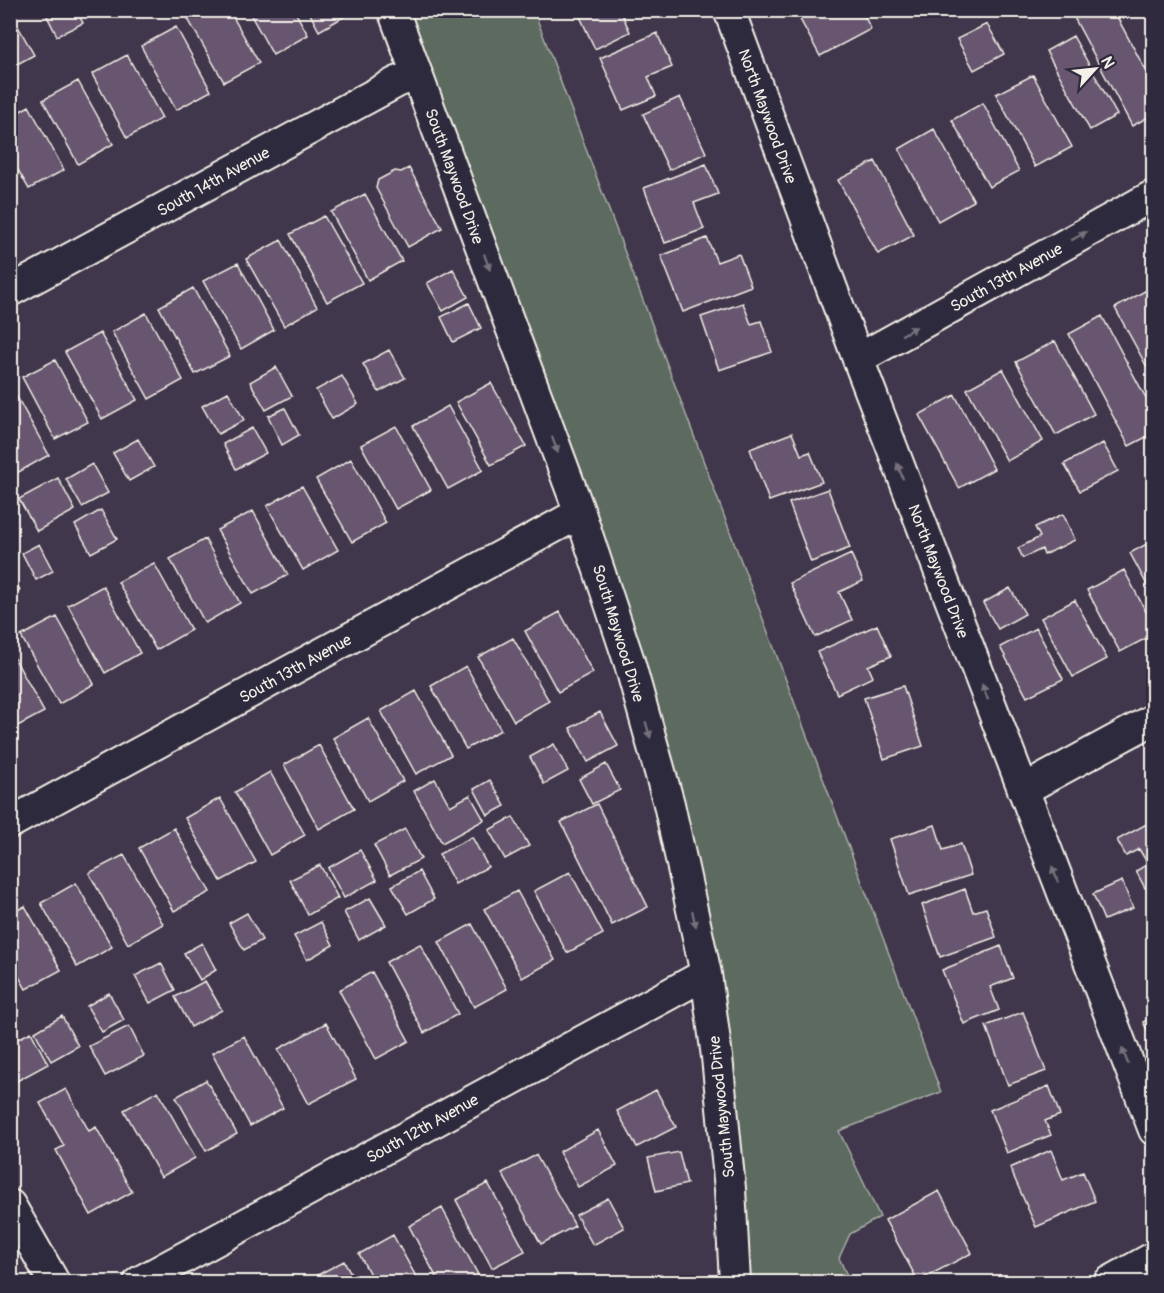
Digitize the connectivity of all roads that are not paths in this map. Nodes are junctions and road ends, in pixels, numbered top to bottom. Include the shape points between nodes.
1 (393, 10) edge
2 (729, 10) edge
3 (417, 74) junction
4 (1154, 195) edge
5 (10, 291) edge
6 (858, 359) junction
7 (580, 513) junction
8 (1154, 719) edge
9 (1023, 790) junction
10 (10, 823) edge
11 (706, 974) junction
12 (1154, 1130) edge
13 (10, 1205) edge
14 (1154, 1257) edge
15 (54, 1282) edge
16 (140, 1282) edge
17 (735, 1282) edge
18 (1109, 1282) edge

1 - 3 street, South Maywood Drive
2 - 6 street, North Maywood Drive
3 - 5 street, South 14th Avenue
3 -> 7 street, South Maywood Drive
6 -> 4 street, South 13th Avenue
9 -> 6 street, North Maywood Drive
7 - 10 street, South 13th Avenue
7 -> 11 street, South Maywood Drive via 629,661 666,793
8 - 9 street
12 -> 9 street, North Maywood Drive
11 - 16 street, South 12th Avenue
11 - 17 street, South Maywood Drive via 730,1189
13 - 15 street
14 - 18 street

